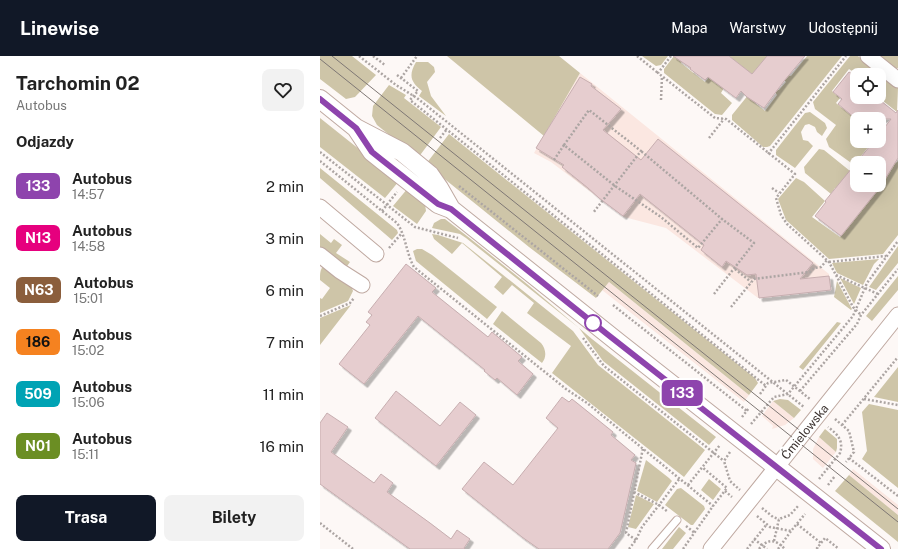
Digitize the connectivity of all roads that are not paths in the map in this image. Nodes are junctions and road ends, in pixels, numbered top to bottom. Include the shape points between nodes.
1 (868, 56) edge
2 (898, 80) edge
3 (320, 99) edge
4 (320, 207) edge
5 (376, 254) dead end
6 (320, 255) edge
7 (362, 285) dead end
8 (898, 315) edge
9 (777, 467) junction
10 (677, 520) road end
11 (652, 549) edge
12 (711, 549) edge
13 (881, 549) edge

1 - 2 street
3 - 9 street via 356,128 402,152 430,176 451,209
4 - 5 street
6 - 7 street
8 - 9 street, Ćmielowska
9 - 12 street, Ćmielowska
9 - 13 street
10 - 11 lane

